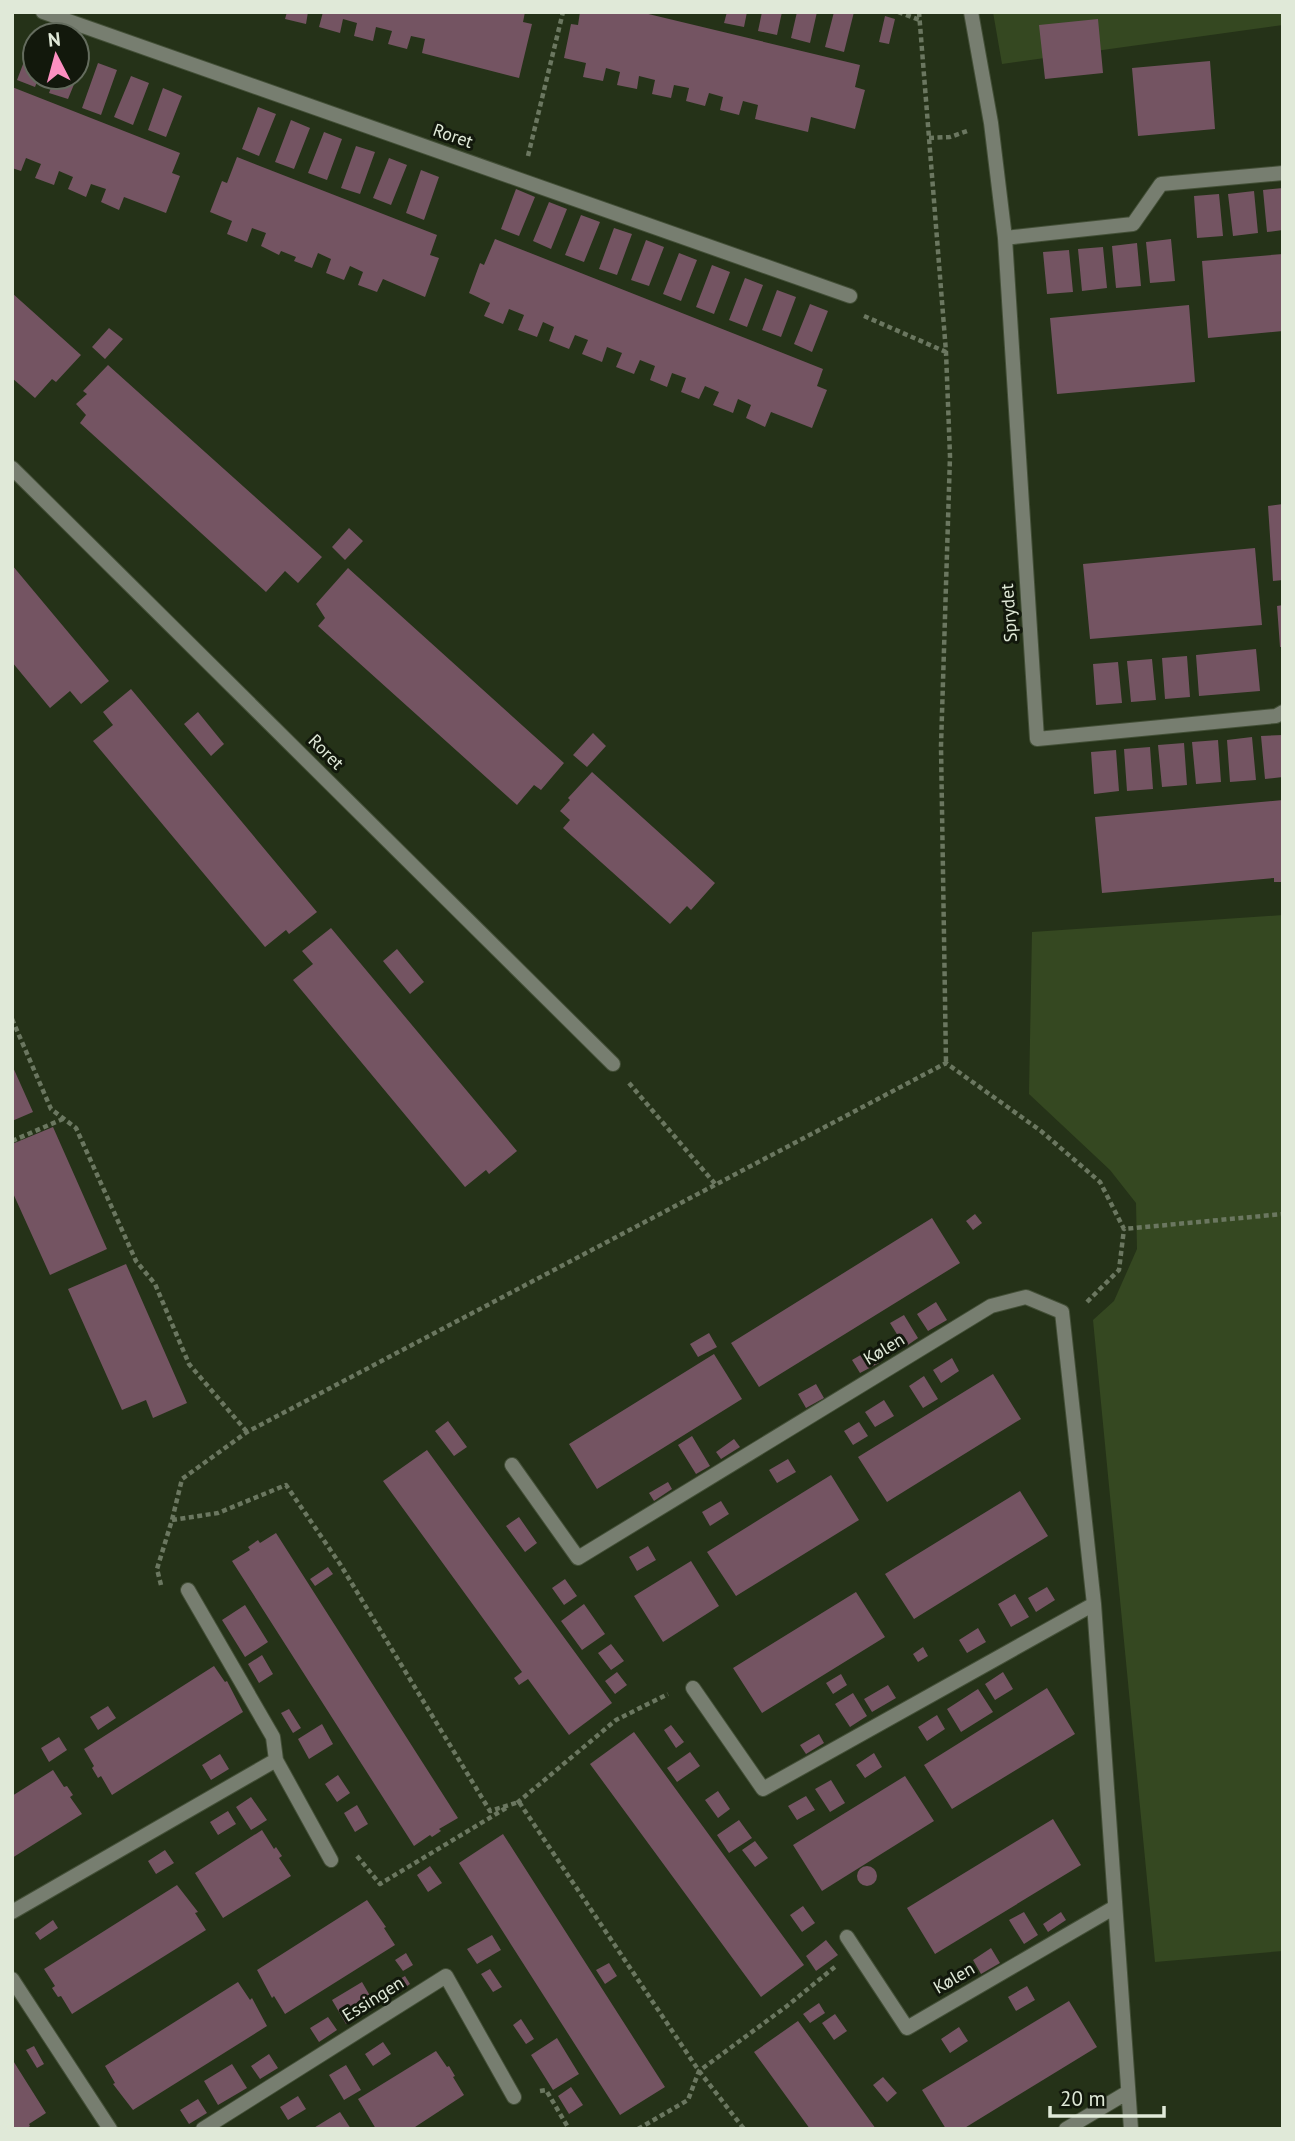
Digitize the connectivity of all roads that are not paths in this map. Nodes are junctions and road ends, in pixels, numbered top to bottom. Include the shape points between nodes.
1 (44, 12) edge
2 (971, 12) edge
3 (1283, 173) edge
4 (1005, 237) junction
5 (850, 296) road end
6 (12, 468) edge
7 (1283, 712) edge
8 (613, 1064) road end
9 (512, 1465) dead end
10 (188, 1590) dead end
11 (1094, 1604) junction
12 (692, 1688) road end
13 (276, 1760) junction
14 (331, 1860) road end
15 (1115, 1907) junction
16 (12, 1912) edge
17 (851, 1943) road end
18 (12, 1979) edge
19 (1128, 2092) junction
20 (514, 2097) road end
21 (110, 2129) edge
22 (203, 2129) edge
23 (1066, 2129) edge
24 (1131, 2129) edge

1 - 5 street, Roret
2 - 4 street, Sprydet
3 - 4 street via 1161,184 1133,224
4 - 7 street, Sprydet via 1037,739
6 - 8 street, Roret
9 - 11 street, Kølen via 578,1558 991,1306 1026,1297 1062,1312
10 - 13 street via 273,1737
11 - 12 street via 763,1789
11 - 15 street
13 - 14 street
13 - 16 street
15 - 17 street, Kølen via 907,2028
15 - 19 street
18 - 21 street
19 - 23 street
19 - 24 street
20 - 22 street, Essingen via 446,1976

